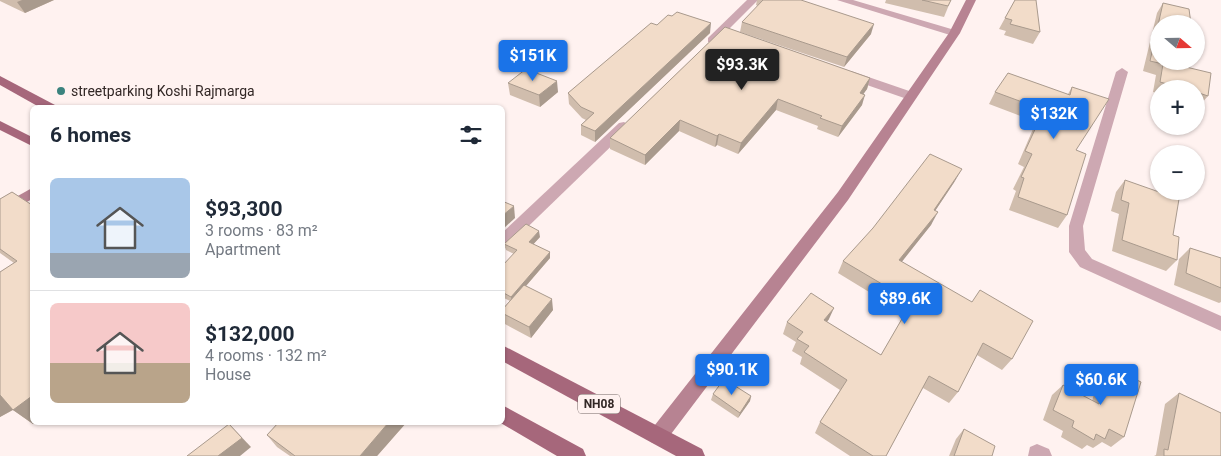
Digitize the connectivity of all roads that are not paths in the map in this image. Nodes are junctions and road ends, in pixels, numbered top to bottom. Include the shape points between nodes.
1 (753, 0) edge
2 (842, 0) edge
3 (971, 0) edge
4 (954, 33) junction
5 (701, 51) edge
6 (835, 70) edge
7 (1122, 72) dead end
8 (0, 80) edge
9 (911, 96) junction
10 (46, 105) edge
11 (630, 120) edge
12 (0, 125) edge
13 (30, 141) edge
14 (30, 194) edge
15 (0, 213) edge
16 (505, 240) edge
17 (1221, 324) edge
18 (505, 354) edge
19 (505, 416) edge
20 (658, 436) junction
21 (576, 456) edge
22 (695, 456) edge

1 - 5 street via 727,32
2 - 4 street
3 - 4 street
4 - 9 street
6 - 9 street
7 - 17 street via 1076,226 1077,252 1086,263
8 - 10 main road
9 - 20 street via 842,196
11 - 16 street
12 - 13 main road
14 - 15 street
18 - 20 main road, NH08
19 - 21 main road
20 - 22 main road, NH08

